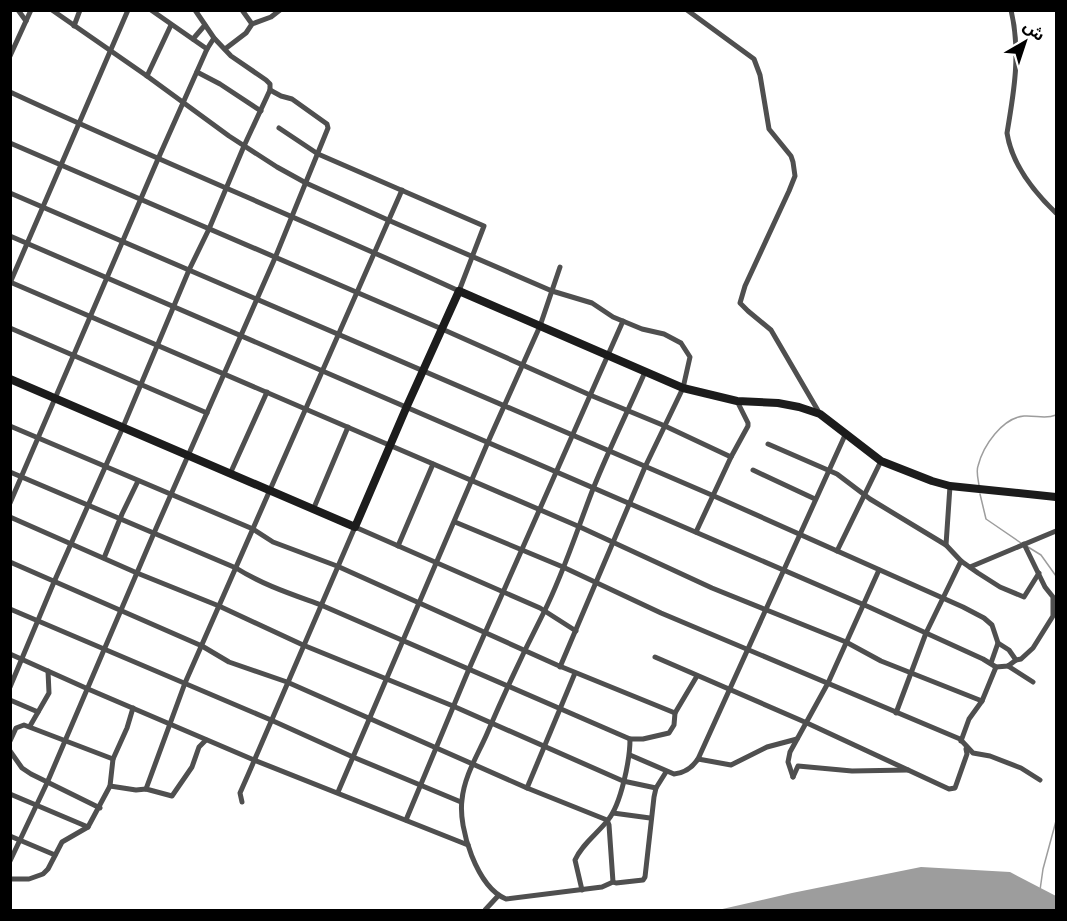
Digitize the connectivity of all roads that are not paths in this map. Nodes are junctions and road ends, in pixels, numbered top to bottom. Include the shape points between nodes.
1 (18, 10) edge
2 (31, 10) edge
3 (52, 10) edge
4 (80, 10) edge
5 (128, 10) edge
6 (151, 10) edge
7 (195, 10) edge
8 (242, 10) edge
9 (280, 10) edge
10 (687, 10) edge
11 (1011, 10) edge
12 (26, 21) junction
13 (252, 24) junction
14 (171, 25) junction
15 (205, 25) junction
16 (74, 26) junction
17 (214, 38) junction
18 (193, 39) junction
19 (207, 49) junction
20 (225, 49) junction
21 (111, 51) junction
22 (10, 56) edge
23 (197, 72) junction
24 (147, 76) junction
25 (270, 90) junction
26 (10, 92) edge
27 (183, 101) junction
28 (261, 111) junction
29 (79, 124) junction
30 (279, 128) dead end
31 (10, 143) edge
32 (243, 146) junction
33 (318, 154) junction
34 (158, 159) junction
35 (61, 165) junction
36 (306, 183) junction
37 (226, 188) junction
38 (402, 190) junction
39 (10, 193) edge
40 (141, 200) junction
41 (42, 207) junction
42 (1056, 213) edge
43 (292, 217) junction
44 (388, 220) junction
45 (209, 229) junction
46 (10, 236) edge
47 (123, 242) junction
48 (26, 243) junction
49 (374, 252) junction
50 (473, 257) junction
51 (275, 258) junction
52 (560, 267) dead end
53 (189, 270) junction
54 (107, 278) junction
55 (11, 282) edge
56 (459, 291) junction
57 (552, 291) junction
58 (357, 292) junction
59 (256, 300) junction
60 (174, 307) junction
61 (92, 316) junction
62 (623, 321) junction
63 (540, 326) junction
64 (10, 328) edge
65 (442, 329) junction
66 (338, 333) junction
67 (240, 335) junction
68 (158, 344) junction
69 (607, 356) junction
70 (74, 357) junction
71 (522, 364) junction
72 (322, 370) junction
73 (424, 370) junction
74 (645, 372) junction
75 (225, 374) junction
76 (10, 379) edge
77 (140, 385) junction
78 (683, 388) junction
79 (267, 392) junction
80 (590, 395) junction
81 (56, 398) junction
82 (737, 401) junction
83 (406, 406) junction
84 (504, 406) junction
85 (306, 408) junction
86 (628, 411) junction
87 (207, 413) junction
88 (820, 414) junction
89 (10, 426) edge
90 (665, 426) junction
91 (123, 427) junction
92 (348, 427) junction
93 (846, 433) junction
94 (572, 435) junction
95 (38, 439) junction
96 (488, 442) junction
97 (768, 444) dead end
98 (391, 445) junction
99 (610, 452) junction
100 (189, 456) junction
101 (731, 457) junction
102 (881, 461) junction
103 (433, 464) junction
104 (645, 467) junction
105 (105, 468) junction
106 (753, 470) dead end
107 (828, 470) junction
108 (556, 471) junction
109 (10, 472) edge
110 (230, 474) junction
111 (22, 477) junction
112 (138, 481) junction
113 (473, 481) junction
114 (950, 486) junction
115 (594, 487) junction
116 (270, 491) junction
117 (171, 494) junction
118 (864, 494) junction
119 (714, 496) junction
120 (1056, 498) edge
121 (815, 500) junction
122 (10, 503) edge
123 (630, 503) junction
124 (87, 505) junction
125 (313, 510) junction
126 (539, 510) junction
127 (10, 517) edge
128 (120, 519) junction
129 (455, 522) junction
130 (580, 526) junction
131 (354, 527) junction
132 (253, 529) junction
133 (1056, 531) edge
134 (696, 532) junction
135 (154, 533) junction
136 (800, 535) junction
137 (614, 542) junction
138 (71, 543) junction
139 (1023, 544) junction
140 (398, 546) junction
141 (946, 546) junction
142 (522, 550) junction
143 (837, 551) junction
144 (104, 558) junction
145 (961, 561) junction
146 (10, 562) edge
147 (437, 563) junction
148 (338, 566) junction
149 (563, 567) junction
150 (970, 567) junction
151 (236, 568) junction
152 (879, 570) junction
153 (784, 571) junction
154 (137, 573) junction
155 (1039, 573) junction
156 (54, 582) junction
157 (597, 582) junction
158 (504, 592) junction
159 (943, 599) junction
160 (419, 603) junction
161 (862, 604) junction
162 (321, 605) junction
163 (219, 606) junction
164 (10, 609) edge
165 (545, 610) junction
166 (766, 611) junction
167 (120, 612) junction
168 (39, 621) junction
169 (576, 631) junction
170 (486, 633) junction
171 (926, 633) junction
172 (402, 640) junction
173 (846, 642) junction
174 (998, 643) junction
175 (303, 645) junction
176 (202, 646) junction
177 (105, 649) junction
178 (524, 650) junction
179 (748, 650) junction
180 (10, 654) edge
181 (655, 657) dead end
182 (23, 659) junction
183 (1016, 660) junction
184 (993, 665) junction
185 (1008, 666) junction
186 (560, 667) junction
187 (469, 669) junction
188 (48, 670) junction
189 (575, 673) junction
190 (911, 674) junction
191 (697, 676) junction
192 (386, 678) junction
193 (287, 682) junction
194 (1033, 682) dead end
195 (185, 683) junction
196 (828, 683) junction
197 (507, 685) junction
198 (10, 687) edge
199 (88, 689) junction
200 (730, 690) junction
201 (10, 700) edge
202 (982, 701) junction
203 (453, 706) junction
204 (133, 708) junction
205 (560, 709) junction
206 (38, 712) junction
207 (675, 713) junction
208 (896, 713) junction
209 (370, 719) junction
210 (271, 720) junction
211 (491, 723) junction
212 (807, 723) junction
213 (169, 724) junction
214 (30, 726) junction
215 (630, 739) junction
216 (796, 739) junction
217 (960, 739) junction
218 (206, 740) junction
219 (10, 741) edge
220 (64, 741) junction
221 (435, 748) junction
222 (544, 748) junction
223 (10, 751) edge
224 (630, 755) junction
225 (353, 758) junction
226 (113, 759) junction
227 (698, 759) junction
228 (254, 760) junction
229 (473, 764) junction
230 (909, 770) junction
231 (666, 772) junction
232 (1040, 780) dead end
233 (623, 781) junction
234 (47, 783) junction
235 (419, 785) junction
236 (110, 786) junction
237 (527, 788) junction
238 (656, 788) junction
239 (146, 789) junction
240 (338, 792) junction
241 (10, 794) edge
242 (242, 802) dead end
243 (461, 802) junction
244 (35, 805) junction
245 (100, 808) junction
246 (613, 813) junction
247 (650, 818) junction
248 (406, 820) junction
249 (608, 820) junction
250 (88, 827) junction
251 (10, 836) edge
252 (20, 840) junction
253 (468, 845) junction
254 (55, 855) junction
255 (10, 861) edge
256 (10, 879) edge
257 (613, 882) junction
258 (582, 890) junction
259 (498, 896) junction
260 (485, 910) edge

1 - 12 street
2 - 12 street
3 - 16 street
4 - 16 street
5 - 21 street
6 - 14 street
7 - 15 street
8 - 13 street
9 - 13 street
10 - 88 street via 754,59 769,129 794,162 795,176 740,303 771,330
11 - 42 street via 1016,73 1009,143 1029,182
12 - 22 street
13 - 20 street
14 - 18 street
14 - 24 street
15 - 17 street
15 - 18 street
16 - 21 street
17 - 19 street
17 - 20 street
18 - 19 street
19 - 23 street
20 - 25 street via 238,63 266,80
21 - 24 street
21 - 29 street
23 - 27 street
23 - 28 street
24 - 27 street
25 - 28 street
25 - 33 street via 292,99 328,126
26 - 29 street
27 - 32 street
27 - 34 street
28 - 32 street
29 - 34 street
29 - 35 street
30 - 33 street
31 - 35 street
32 - 36 street
32 - 37 street
33 - 36 street
33 - 38 street
34 - 37 street
34 - 40 street
35 - 40 street
35 - 41 street
36 - 43 street
36 - 44 street
37 - 43 street
37 - 45 street
38 - 44 street
38 - 50 street via 484,226
39 - 41 street
40 - 45 street
40 - 47 street
41 - 47 street
41 - 48 street
43 - 49 street
43 - 51 street
44 - 49 street
44 - 50 street
45 - 51 street
45 - 53 street
46 - 48 street
47 - 53 street
47 - 54 street
48 - 54 street
48 - 55 street
49 - 56 street
49 - 58 street
50 - 56 street
50 - 57 street
51 - 58 street
51 - 59 street
52 - 57 street
53 - 59 street
53 - 60 street
54 - 60 street
54 - 61 street
55 - 61 street
56 - 63 street
56 - 65 street
57 - 62 street via 592,303
57 - 63 street
58 - 65 street
58 - 66 street
59 - 66 street
59 - 67 street
60 - 67 street
60 - 68 street
61 - 68 street
61 - 70 street
62 - 69 street
62 - 78 street via 681,343 690,357
63 - 69 street
63 - 71 street
64 - 70 street
65 - 71 street
65 - 73 street
66 - 72 street
66 - 73 street
67 - 72 street
67 - 75 street
68 - 75 street
68 - 77 street
69 - 74 street
69 - 80 street
70 - 77 street
70 - 81 street
71 - 80 street
71 - 84 street
72 - 83 street
72 - 85 street
73 - 83 street
73 - 84 street
74 - 78 street
74 - 86 street
75 - 79 street
75 - 87 street
76 - 81 street
77 - 87 street
77 - 91 street
78 - 82 street
78 - 90 street
79 - 85 street
79 - 110 street
80 - 86 street
80 - 94 street
81 - 91 street
81 - 95 street
82 - 88 street via 778,403
82 - 101 street via 748,423
83 - 96 street
83 - 98 street
84 - 94 street
84 - 96 street
85 - 92 street
85 - 116 street
86 - 90 street
86 - 99 street
87 - 100 street
88 - 93 street
89 - 95 street
90 - 101 street
90 - 104 street
91 - 100 street
91 - 105 street
92 - 98 street
92 - 125 street
93 - 102 street
93 - 107 street
94 - 99 street
94 - 108 street
95 - 105 street
95 - 111 street
96 - 108 street
96 - 113 street
97 - 107 street
98 - 103 street
98 - 131 street
99 - 104 street
99 - 115 street
100 - 110 street
100 - 117 street
101 - 119 street
102 - 114 street
102 - 118 street
103 - 113 street
103 - 140 street
104 - 119 street
104 - 123 street
105 - 112 street
105 - 124 street
106 - 121 street
107 - 118 street
107 - 121 street
108 - 115 street
108 - 126 street
109 - 111 street
110 - 116 street
111 - 122 street
111 - 124 street
112 - 117 street
112 - 128 street
113 - 126 street
113 - 129 street
114 - 120 street
114 - 141 street
115 - 123 street
115 - 130 street
116 - 125 street
116 - 132 street
117 - 132 street
117 - 135 street
118 - 141 street
118 - 143 street
119 - 134 street
119 - 136 street
121 - 136 street
123 - 134 street
123 - 137 street
124 - 128 street
124 - 138 street
125 - 131 street
126 - 130 street
126 - 142 street
127 - 138 street
128 - 135 street
128 - 144 street
129 - 142 street
129 - 147 street
130 - 137 street
130 - 149 street
131 - 140 street
131 - 148 street
132 - 148 street via 273,542
132 - 151 street
133 - 139 street
134 - 153 street
135 - 151 street
135 - 154 street
136 - 143 street
136 - 153 street
137 - 157 street
137 - 166 street
138 - 144 street
138 - 156 street
139 - 150 street
139 - 155 street
140 - 147 street
141 - 145 street
142 - 149 street
142 - 158 street
143 - 152 street
144 - 154 street
145 - 150 street
145 - 159 street
146 - 156 street
147 - 158 street
147 - 160 street
148 - 160 street
148 - 162 street
149 - 157 street
149 - 165 street
150 - 155 street via 1023,597
151 - 162 street via 255,580
151 - 163 street
152 - 159 street
152 - 161 street
153 - 161 street
153 - 166 street
154 - 163 street
154 - 167 street
155 - 183 street via 1054,599 1053,616 1033,648
156 - 167 street
156 - 168 street
157 - 169 street
157 - 179 street
158 - 165 street
158 - 170 street
159 - 171 street
159 - 174 street via 984,618 992,625
160 - 170 street
160 - 172 street
161 - 171 street
161 - 173 street
162 - 172 street
162 - 175 street
163 - 175 street
163 - 176 street
164 - 168 street
165 - 169 street
165 - 178 street
166 - 173 street
166 - 179 street
167 - 176 street
167 - 177 street
168 - 177 street
168 - 182 street
169 - 186 street
170 - 178 street
170 - 187 street
171 - 184 street
171 - 190 street
172 - 187 street
172 - 192 street
173 - 190 street
173 - 196 street
174 - 183 street
174 - 184 street
175 - 192 street
175 - 193 street
176 - 193 street via 229,662
176 - 195 street
177 - 195 street
177 - 199 street
178 - 186 street
178 - 197 street
179 - 196 street
179 - 200 street
180 - 182 street
181 - 191 street
182 - 188 street
182 - 198 street
183 - 185 street
184 - 185 street
184 - 202 street
185 - 194 street
186 - 189 street
187 - 197 street
187 - 203 street
188 - 199 street
188 - 206 street via 49,693
189 - 205 street
189 - 207 street
190 - 202 street
190 - 208 street
191 - 200 street
191 - 207 street
192 - 203 street
192 - 209 street
193 - 209 street
193 - 210 street
195 - 210 street
195 - 213 street
196 - 208 street
196 - 212 street
197 - 205 street
197 - 211 street
199 - 204 street
199 - 220 street
200 - 212 street
200 - 227 street
201 - 206 street
202 - 217 street
203 - 211 street
203 - 221 street
204 - 213 street
204 - 226 street
205 - 215 street
205 - 222 street
206 - 214 street
207 - 215 street via 669,733
208 - 217 street
209 - 221 street
209 - 225 street
210 - 225 street
210 - 228 street
211 - 222 street
211 - 229 street
212 - 216 street
212 - 230 street
213 - 218 street
213 - 239 street
214 - 219 street via 17,727
214 - 220 street
215 - 224 street
216 - 227 street via 767,747 731,765
216 - 230 street via 788,762 793,777 798,766 872,772
217 - 230 street via 968,754 955,788 949,789
217 - 232 street via 972,753 1021,768
218 - 228 street
218 - 239 street via 172,796
220 - 226 street
220 - 234 street
221 - 229 street
221 - 235 street
222 - 233 street
222 - 237 street
223 - 234 street via 22,768
224 - 231 street
224 - 233 street
225 - 235 street
225 - 240 street
226 - 236 street
227 - 231 street via 681,774
228 - 240 street
228 - 242 street via 240,793
229 - 237 street
229 - 243 street
231 - 238 street
233 - 238 street
233 - 246 street
234 - 244 street
234 - 245 street
235 - 243 street
235 - 248 street
236 - 239 street
236 - 245 street
237 - 249 street
238 - 247 street
240 - 248 street
241 - 244 street
243 - 253 street
244 - 250 street
244 - 252 street
245 - 250 street
246 - 247 street
246 - 249 street
247 - 257 street via 645,878
248 - 253 street
249 - 257 street
249 - 258 street via 575,860
250 - 254 street via 66,838
251 - 252 street
252 - 254 street
252 - 255 street
253 - 259 street via 476,865
254 - 256 street via 43,874
257 - 258 street
258 - 259 street via 512,899
259 - 260 street

